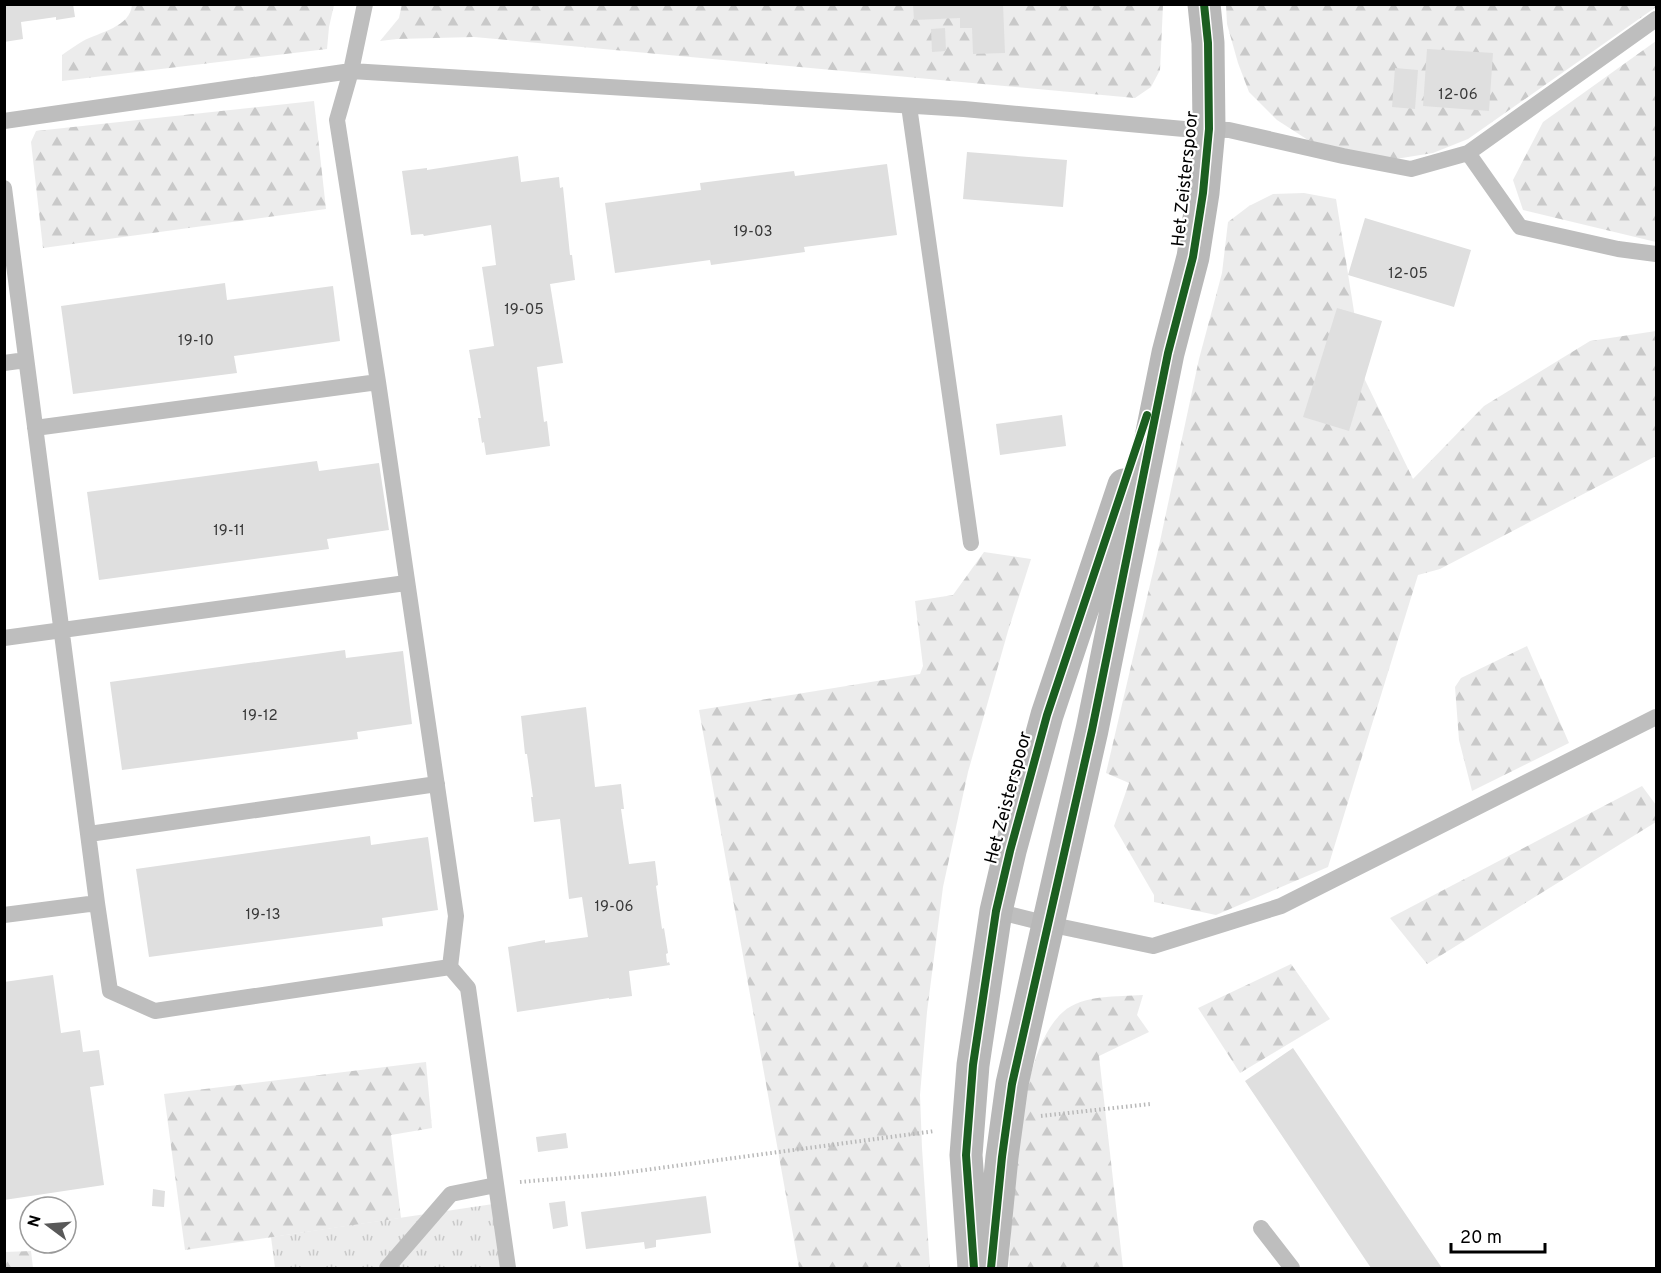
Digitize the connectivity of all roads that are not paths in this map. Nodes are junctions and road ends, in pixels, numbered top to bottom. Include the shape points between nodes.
1 (365, 4) edge
2 (1204, 4) edge
3 (1656, 19) edge
4 (351, 71) junction
5 (909, 106) junction
6 (4, 121) edge
7 (1209, 129) junction
8 (1468, 153) junction
9 (4, 188) edge
10 (1656, 254) edge
11 (1168, 353) junction
12 (26, 360) junction
13 (4, 363) edge
14 (378, 382) junction
15 (35, 428) junction
16 (971, 543) dead end
17 (406, 584) junction
18 (62, 630) junction
19 (4, 638) edge
20 (1656, 717) edge
21 (438, 784) junction
22 (89, 834) junction
23 (97, 903) junction
24 (996, 910) junction
25 (4, 915) edge
26 (1048, 924) junction
27 (450, 967) junction
28 (496, 1185) junction
29 (1261, 1228) dead end
30 (387, 1269) edge
31 (508, 1269) edge
32 (974, 1269) edge
33 (991, 1269) edge
34 (1292, 1269) edge

1 - 4 lane
2 - 7 street, Het Zeisterspoor
3 - 8 lane
4 - 5 lane
4 - 6 lane
4 - 14 lane via 337,120
5 - 7 lane
5 - 16 lane
7 - 8 lane via 1412,169
7 - 11 street, Het Zeisterspoor via 1193,257
8 - 10 lane via 1520,227
9 - 12 lane
11 - 24 street, Het Zeisterspoor via 1047,715
11 - 26 street, Het Zeisterspoor via 1092,730
12 - 13 lane
12 - 15 lane
14 - 15 lane
14 - 17 lane
15 - 18 lane
17 - 18 lane
17 - 21 lane
18 - 19 lane
18 - 22 lane
20 - 26 lane via 1281,906 1153,946
21 - 22 lane
21 - 27 lane via 456,916
22 - 23 lane
23 - 25 lane
23 - 27 lane via 110,991 155,1011
24 - 26 lane
24 - 32 street, Het Zeisterspoor via 973,1065 966,1155
26 - 33 street, Het Zeisterspoor via 1012,1084
27 - 28 lane via 468,988
28 - 30 lane via 451,1194
28 - 31 lane
29 - 34 lane

